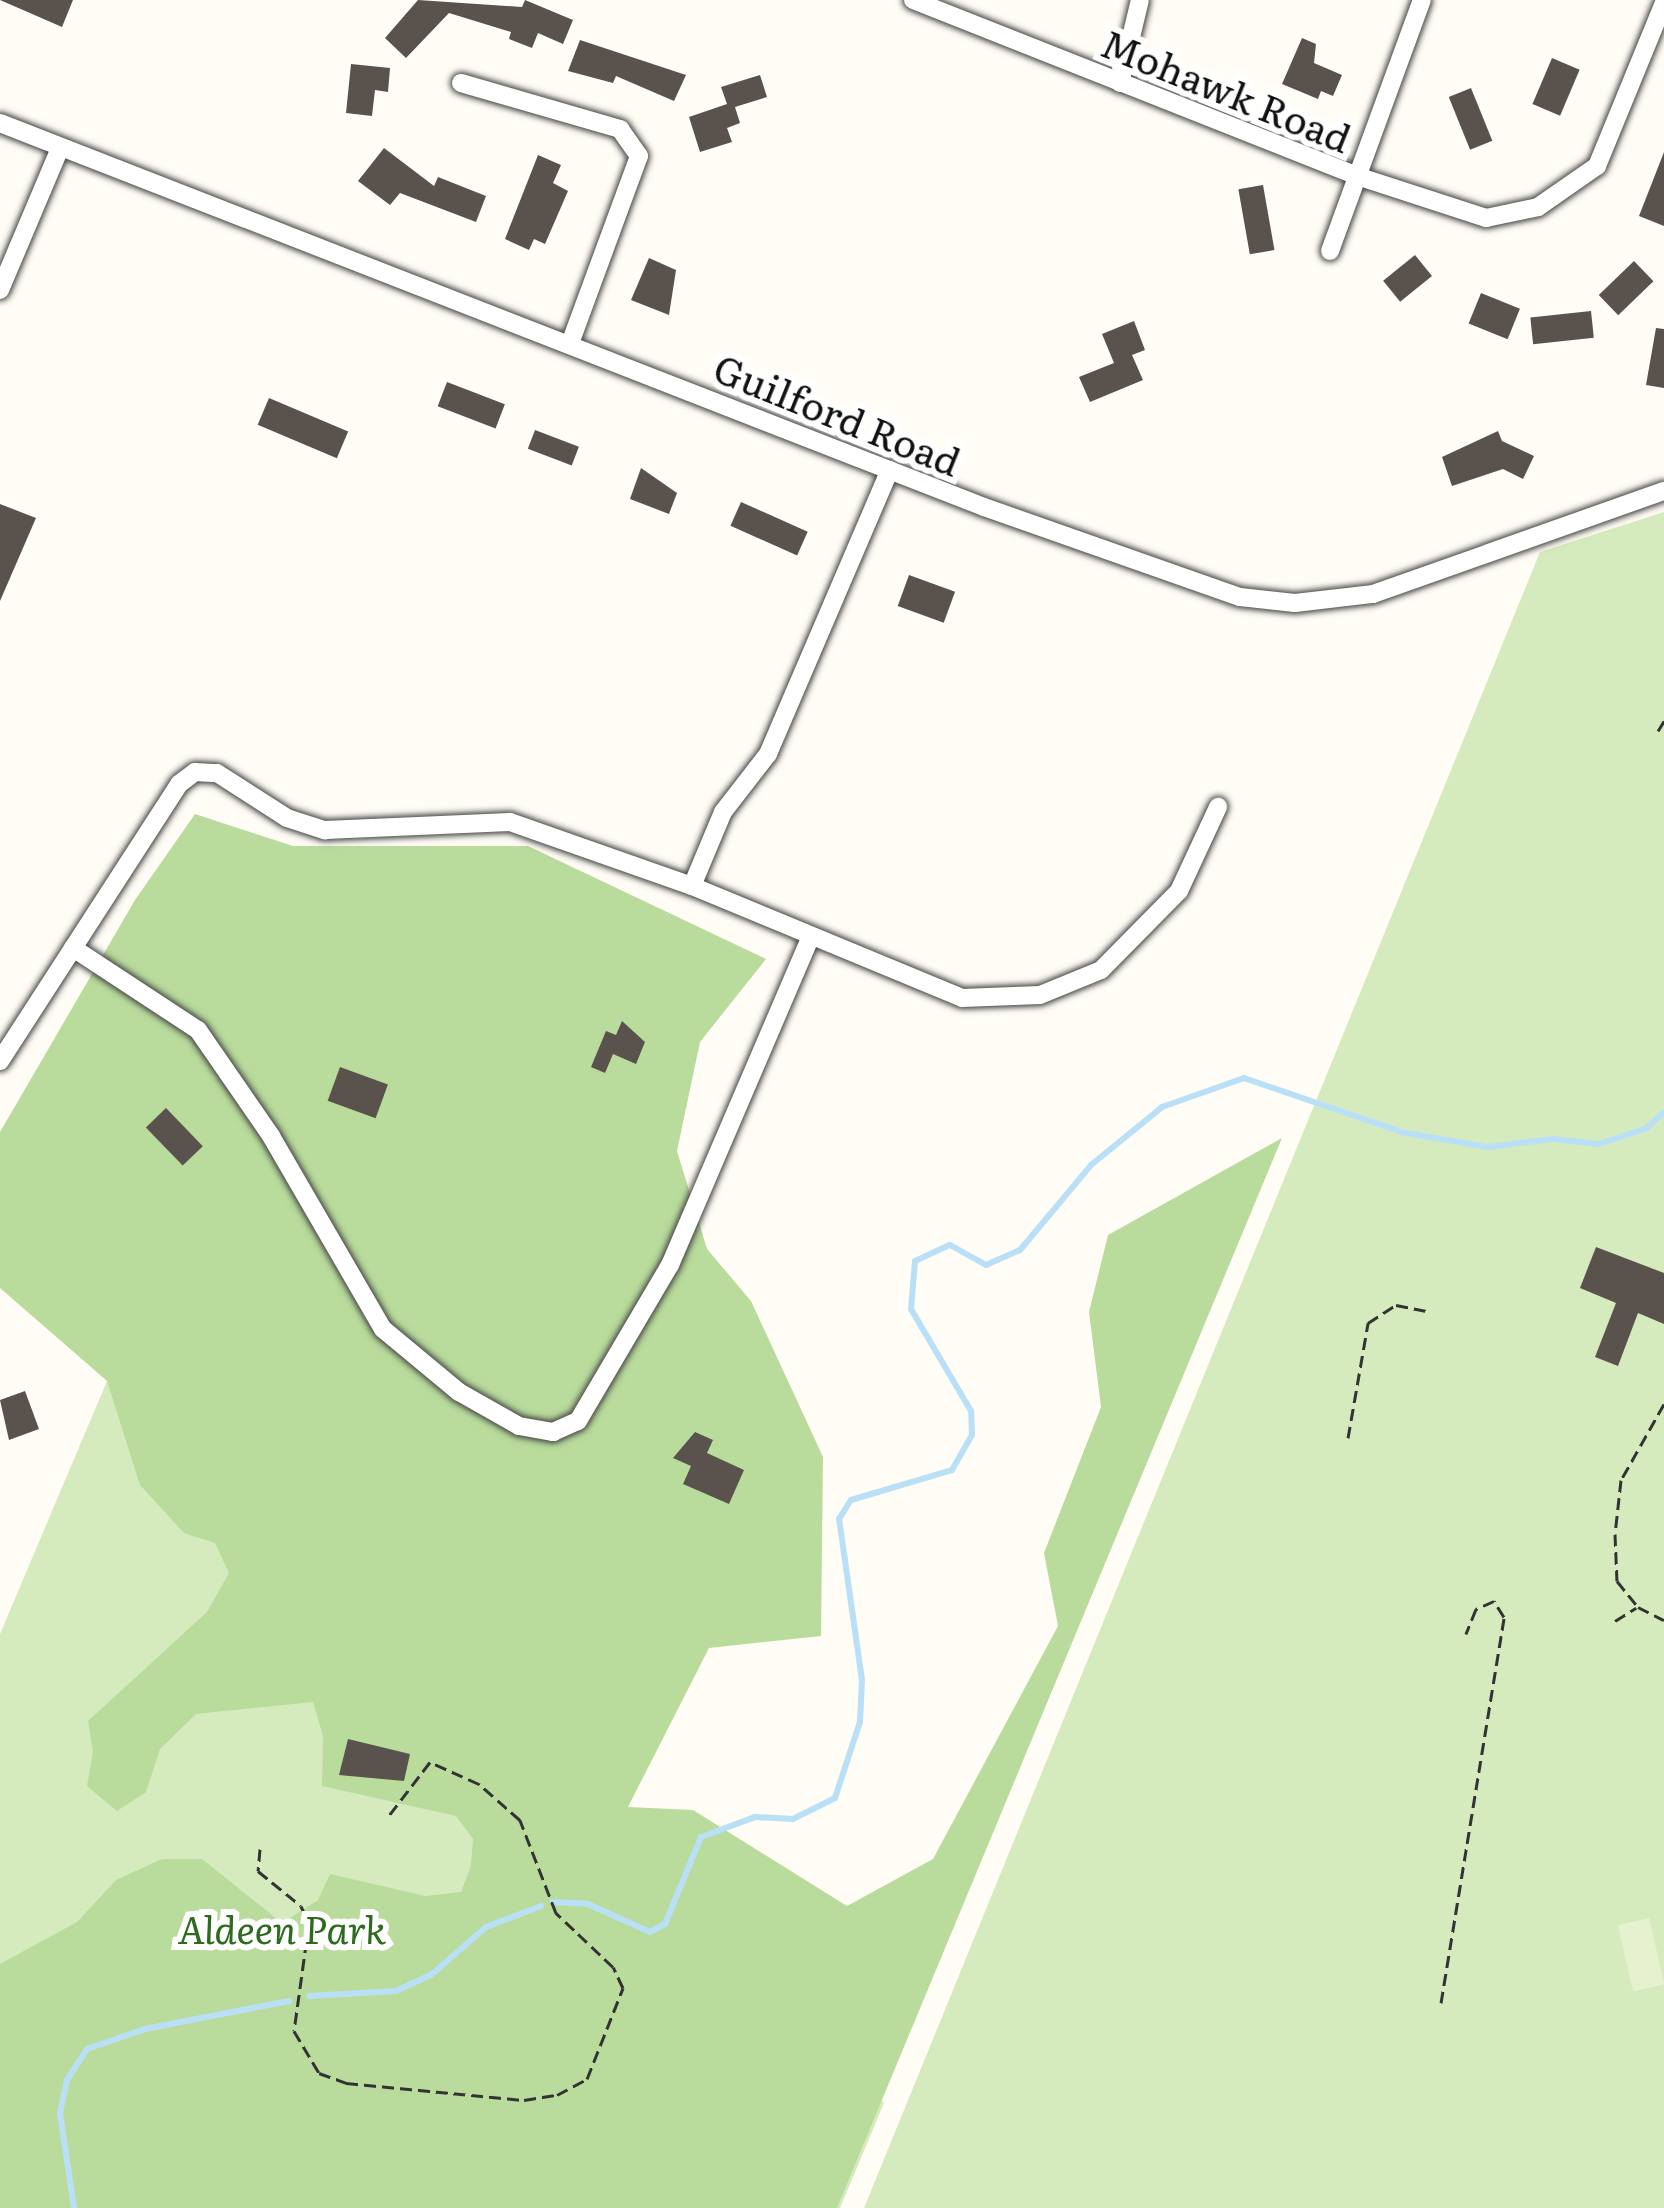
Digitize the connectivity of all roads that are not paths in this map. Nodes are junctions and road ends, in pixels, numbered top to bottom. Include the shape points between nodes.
1 (913, 0) edge
2 (1140, 0) edge
3 (1422, 0) edge
4 (1664, 2) edge
5 (461, 83) dead end
6 (1120, 83) junction
7 (0, 123) edge
8 (60, 148) junction
9 (1360, 177) junction
10 (1330, 251) dead end
11 (0, 290) edge
12 (571, 341) junction
13 (890, 470) junction
14 (1664, 491) edge
15 (1217, 807) dead end
16 (692, 886) junction
17 (810, 938) junction
18 (73, 948) junction
19 (0, 1061) edge

1 - 6 street, Mohawk Road
2 - 6 street
3 - 9 street
4 - 9 street, Mohawk Road via 1597,166 1522,214 1486,218
5 - 12 street via 620,129 639,156
6 - 9 street, Mohawk Road
7 - 8 street, Guilford Road
8 - 11 street
8 - 12 street, Guilford Road
9 - 10 street
12 - 13 street, Guilford Road
13 - 14 street, Guilford Road via 1174,579 1295,603 1373,594
13 - 16 street via 768,754 723,812
15 - 17 street via 1179,891 1101,970 1040,995 962,998
16 - 17 street
16 - 18 street via 510,822 325,830 287,818 217,773 194,772
17 - 18 street via 670,1264 578,1421 553,1432 520,1426 399,1346 198,1030
18 - 19 street

